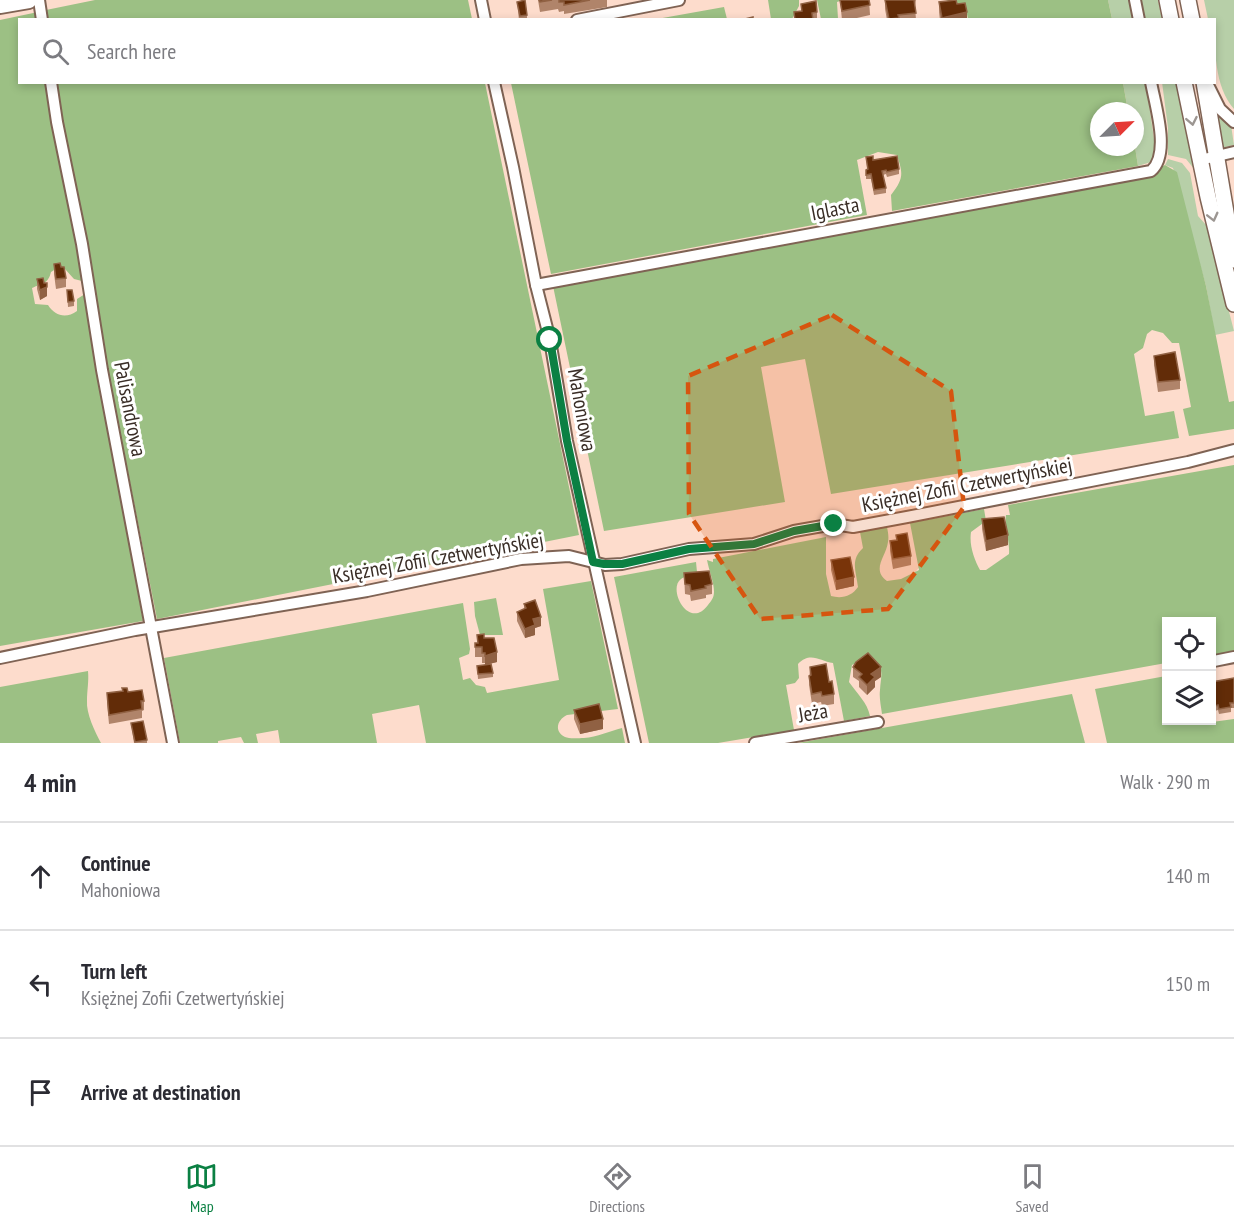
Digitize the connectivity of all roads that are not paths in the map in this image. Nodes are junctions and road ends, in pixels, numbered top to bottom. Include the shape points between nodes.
1 (29, 0) edge
2 (39, 0) edge
3 (481, 0) edge
4 (679, 0) edge
5 (1135, 0) edge
6 (1167, 0) edge
7 (1188, 0) edge
8 (0, 5) edge
9 (42, 18) edge
10 (485, 18) edge
11 (587, 18) edge
12 (1139, 18) edge
13 (1171, 18) edge
14 (1192, 18) edge
15 (51, 84) edge
16 (494, 84) edge
17 (1151, 84) edge
18 (1184, 84) edge
19 (1206, 84) edge
20 (1207, 84) edge
21 (1234, 122) edge
22 (1234, 152) edge
23 (1216, 156) junction
24 (1200, 160) junction
25 (1234, 260) edge
26 (536, 285) junction
27 (1234, 304) edge
28 (1234, 450) edge
29 (593, 562) junction
30 (152, 628) junction
31 (1234, 657) edge
32 (0, 658) edge
33 (1216, 661) edge
34 (878, 722) dead end
35 (173, 743) edge
36 (635, 743) edge
37 (755, 743) edge

1 - 8 main road
2 - 9 street
3 - 10 street
4 - 11 street
5 - 12 street
6 - 13 main road
7 - 14 main road
15 - 30 street, Palisandrowa
16 - 26 street, Mahoniowa
17 - 26 street, Iglasta via 1162,145 1156,167 1151,171
18 -> 24 main road
19 - 23 main road
20 - 21 street via 1220,109
22 - 23 street
23 - 24 street
23 - 25 main road
24 -> 27 main road
26 - 29 street, Mahoniowa
28 - 29 street, Księżnej Zofii Czetwertyńskiej via 853,527 834,524 754,544 689,549 622,564
29 - 30 street, Księżnej Zofii Czetwertyńskiej via 569,556 521,559 367,591
29 - 36 street, Mahoniowa
30 - 32 street, Księżnej Zofii Czetwertyńskiej
30 - 35 street, Palisandrowa
31 - 33 street
34 - 37 street, Jeża

